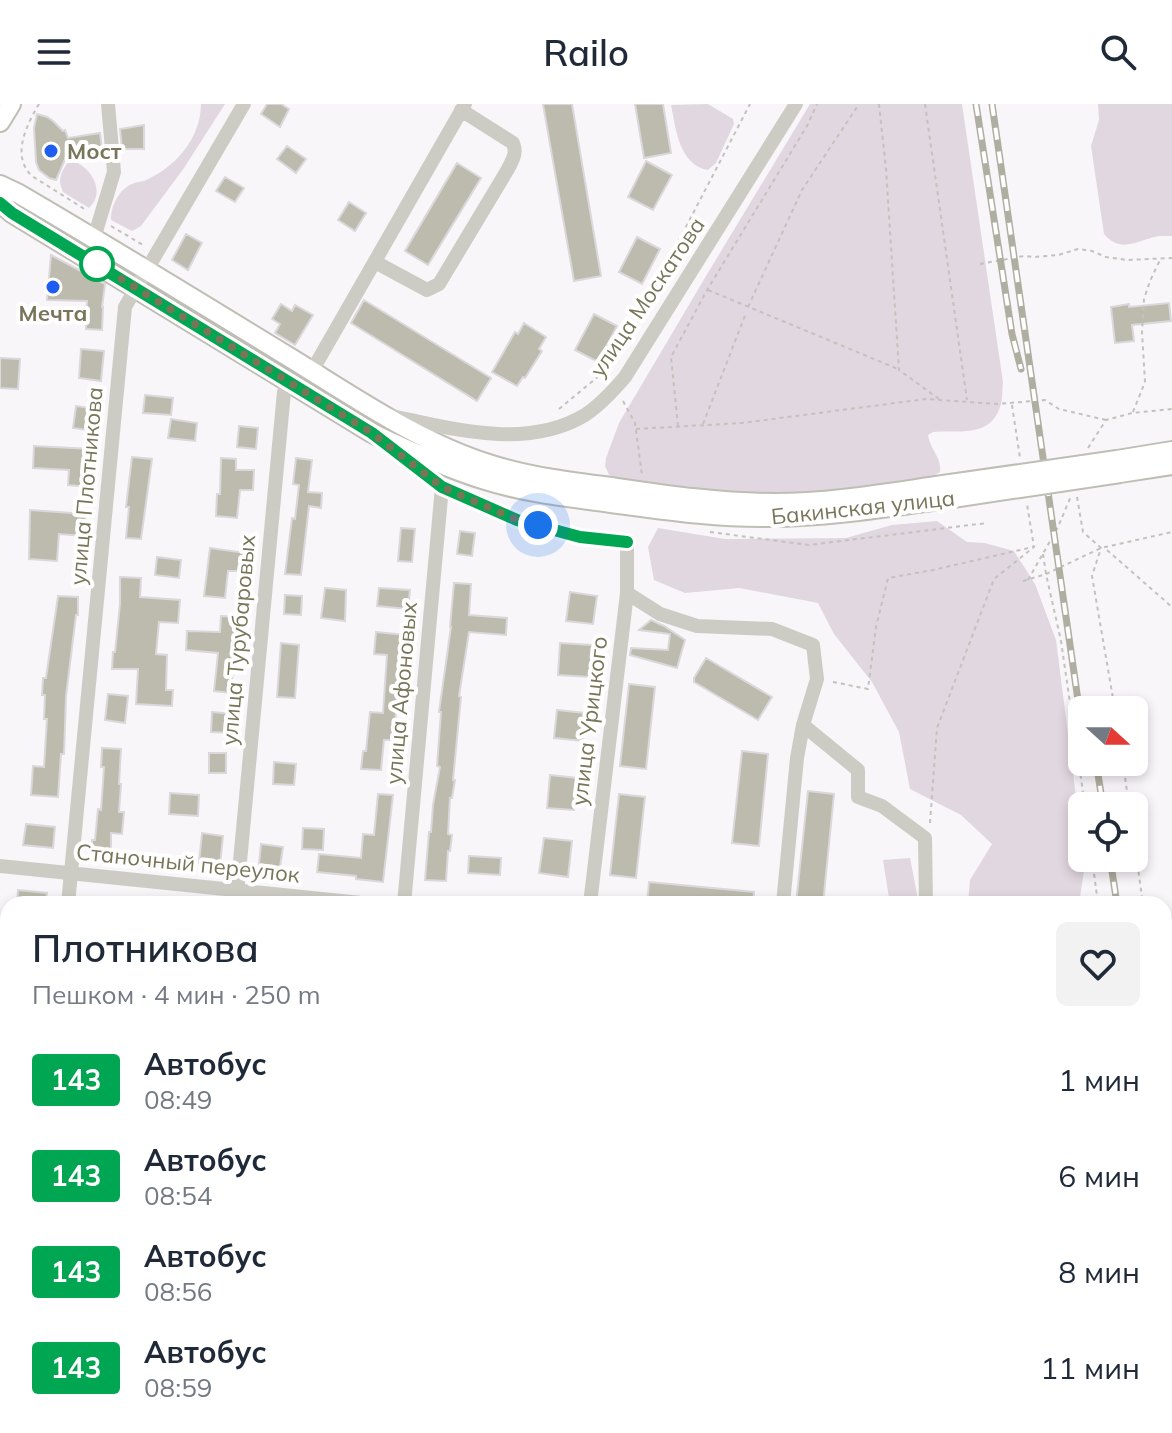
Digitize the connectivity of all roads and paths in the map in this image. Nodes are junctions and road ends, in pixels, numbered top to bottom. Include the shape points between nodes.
1 (11, 104) edge
2 (39, 104) edge
3 (108, 104) edge
4 (244, 104) edge
5 (750, 104) edge
6 (796, 104) edge
7 (817, 104) edge
8 (859, 104) edge
9 (879, 104) edge
10 (925, 104) edge
11 (463, 106) edge
12 (0, 122) edge
13 (0, 185) edge
14 (0, 203) edge
15 (100, 218) junction
16 (94, 238) junction
17 (1172, 258) edge
18 (1160, 259) junction
19 (151, 261) junction
20 (375, 262) junction
21 (980, 264) dead end
22 (135, 288) junction
23 (707, 290) junction
24 (748, 307) junction
25 (746, 313) dead end
26 (899, 370) junction
27 (312, 371) junction
28 (288, 382) junction
29 (616, 387) junction
30 (940, 399) junction
31 (967, 402) junction
32 (1012, 404) junction
33 (559, 409) dead end
34 (1172, 409) edge
35 (1132, 413) junction
36 (383, 414) junction
37 (1106, 420) junction
38 (703, 426) junction
39 (678, 427) junction
40 (636, 429) junction
41 (372, 433) junction
42 (1172, 451) edge
43 (1085, 453) dead end
44 (1021, 461) dead end
45 (1172, 465) edge
46 (1118, 466) junction
47 (442, 487) junction
48 (645, 492) junction
49 (945, 492) junction
50 (1073, 492) dead end
51 (1077, 496) dead end
52 (1028, 504) dead end
53 (987, 523) dead end
54 (707, 532) dead end
55 (1172, 532) edge
56 (1034, 547) junction
57 (1103, 548) junction
58 (1043, 554) junction
59 (1046, 574) junction
60 (1028, 580) junction
61 (1023, 581) dead end
62 (627, 593) junction
63 (1172, 607) edge
64 (817, 679) junction
65 (1113, 696) edge
66 (803, 725) junction
67 (1083, 792) edge
68 (930, 827) dead end
69 (0, 866) edge
70 (1094, 872) edge
71 (1138, 872) edge
72 (71, 874) junction
73 (69, 896) edge
74 (230, 896) edge
75 (237, 896) edge
76 (405, 896) edge
77 (591, 896) edge
78 (784, 896) edge
79 (926, 896) edge
80 (1097, 896) edge
81 (1142, 896) edge

1 - 12 main road
2 - 15 path via 24,134 25,169
3 - 15 street via 114,172
4 - 19 street, улица Плотникова
5 - 33 path via 676,246 600,375
6 - 29 street, улица Москатова
7 - 23 path
8 - 24 path via 802,190
9 - 26 path
10 - 31 path
11 - 20 street
11 - 20 street via 513,143 515,156 508,169 439,284 427,290
13 - 16 main road, Бакинская улица
14 - 22 main road, Бакинская улица
15 - 16 street
15 - 19 path
16 - 19 main road, Бакинская улица
17 - 18 path
18 - 21 path via 1127,260 1078,249
18 - 35 path via 1144,299 1145,382
19 - 22 street, улица Плотникова
19 - 27 main road, Бакинская улица
20 - 27 street
22 - 28 main road, Бакинская улица
22 - 72 street, улица Плотникова via 125,307
23 - 24 path
23 - 39 path via 671,357
24 - 26 path
25 - 38 path
26 - 30 path
27 - 36 main road, Бакинская улица
28 - 41 main road, Бакинская улица
28 - 75 street, улица Турубаровых
29 - 36 street, улица Москатова via 569,423 529,432 477,432
29 - 40 path
30 - 31 path
30 - 38 path
31 - 32 path
32 - 37 path via 1045,400 1059,409
32 - 44 path
34 - 35 path
35 - 37 path
36 - 48 main road, Бакинская улица via 491,465
37 - 43 path
38 - 39 path
39 - 40 path
40 - 48 path
41 - 47 street
41 - 49 main road, Бакинская улица via 485,480 528,491 705,515 822,515
42 - 46 main road, Бакинская улица
45 - 46 main road, Бакинская улица
46 - 49 main road, Бакинская улица, bridge
47 - 62 street, улица Урицкого via 517,520 580,537 627,542
47 - 76 street, улица Афоновых
48 - 49 main road, Бакинская улица via 777,503
50 - 58 path
51 - 57 path via 1083,532
52 - 56 path
53 - 54 path via 809,545
55 - 57 path
56 - 64 path via 888,578 868,689
56 - 68 path via 994,579 937,728
57 - 59 path
57 - 63 path
57 - 65 path via 1092,576
58 - 59 path
58 - 60 path
59 - 60 path
59 - 67 path
60 - 61 path
62 - 64 street via 660,614 697,626 772,629 813,645
62 - 77 street, улица Урицкого
64 - 66 street
66 - 78 street
66 - 79 street via 858,770 858,797 882,806 925,838
69 - 72 street, Станочный переулок
70 - 80 path
71 - 81 path
72 - 73 street, улица Плотникова
72 - 74 street, Станочный переулок

